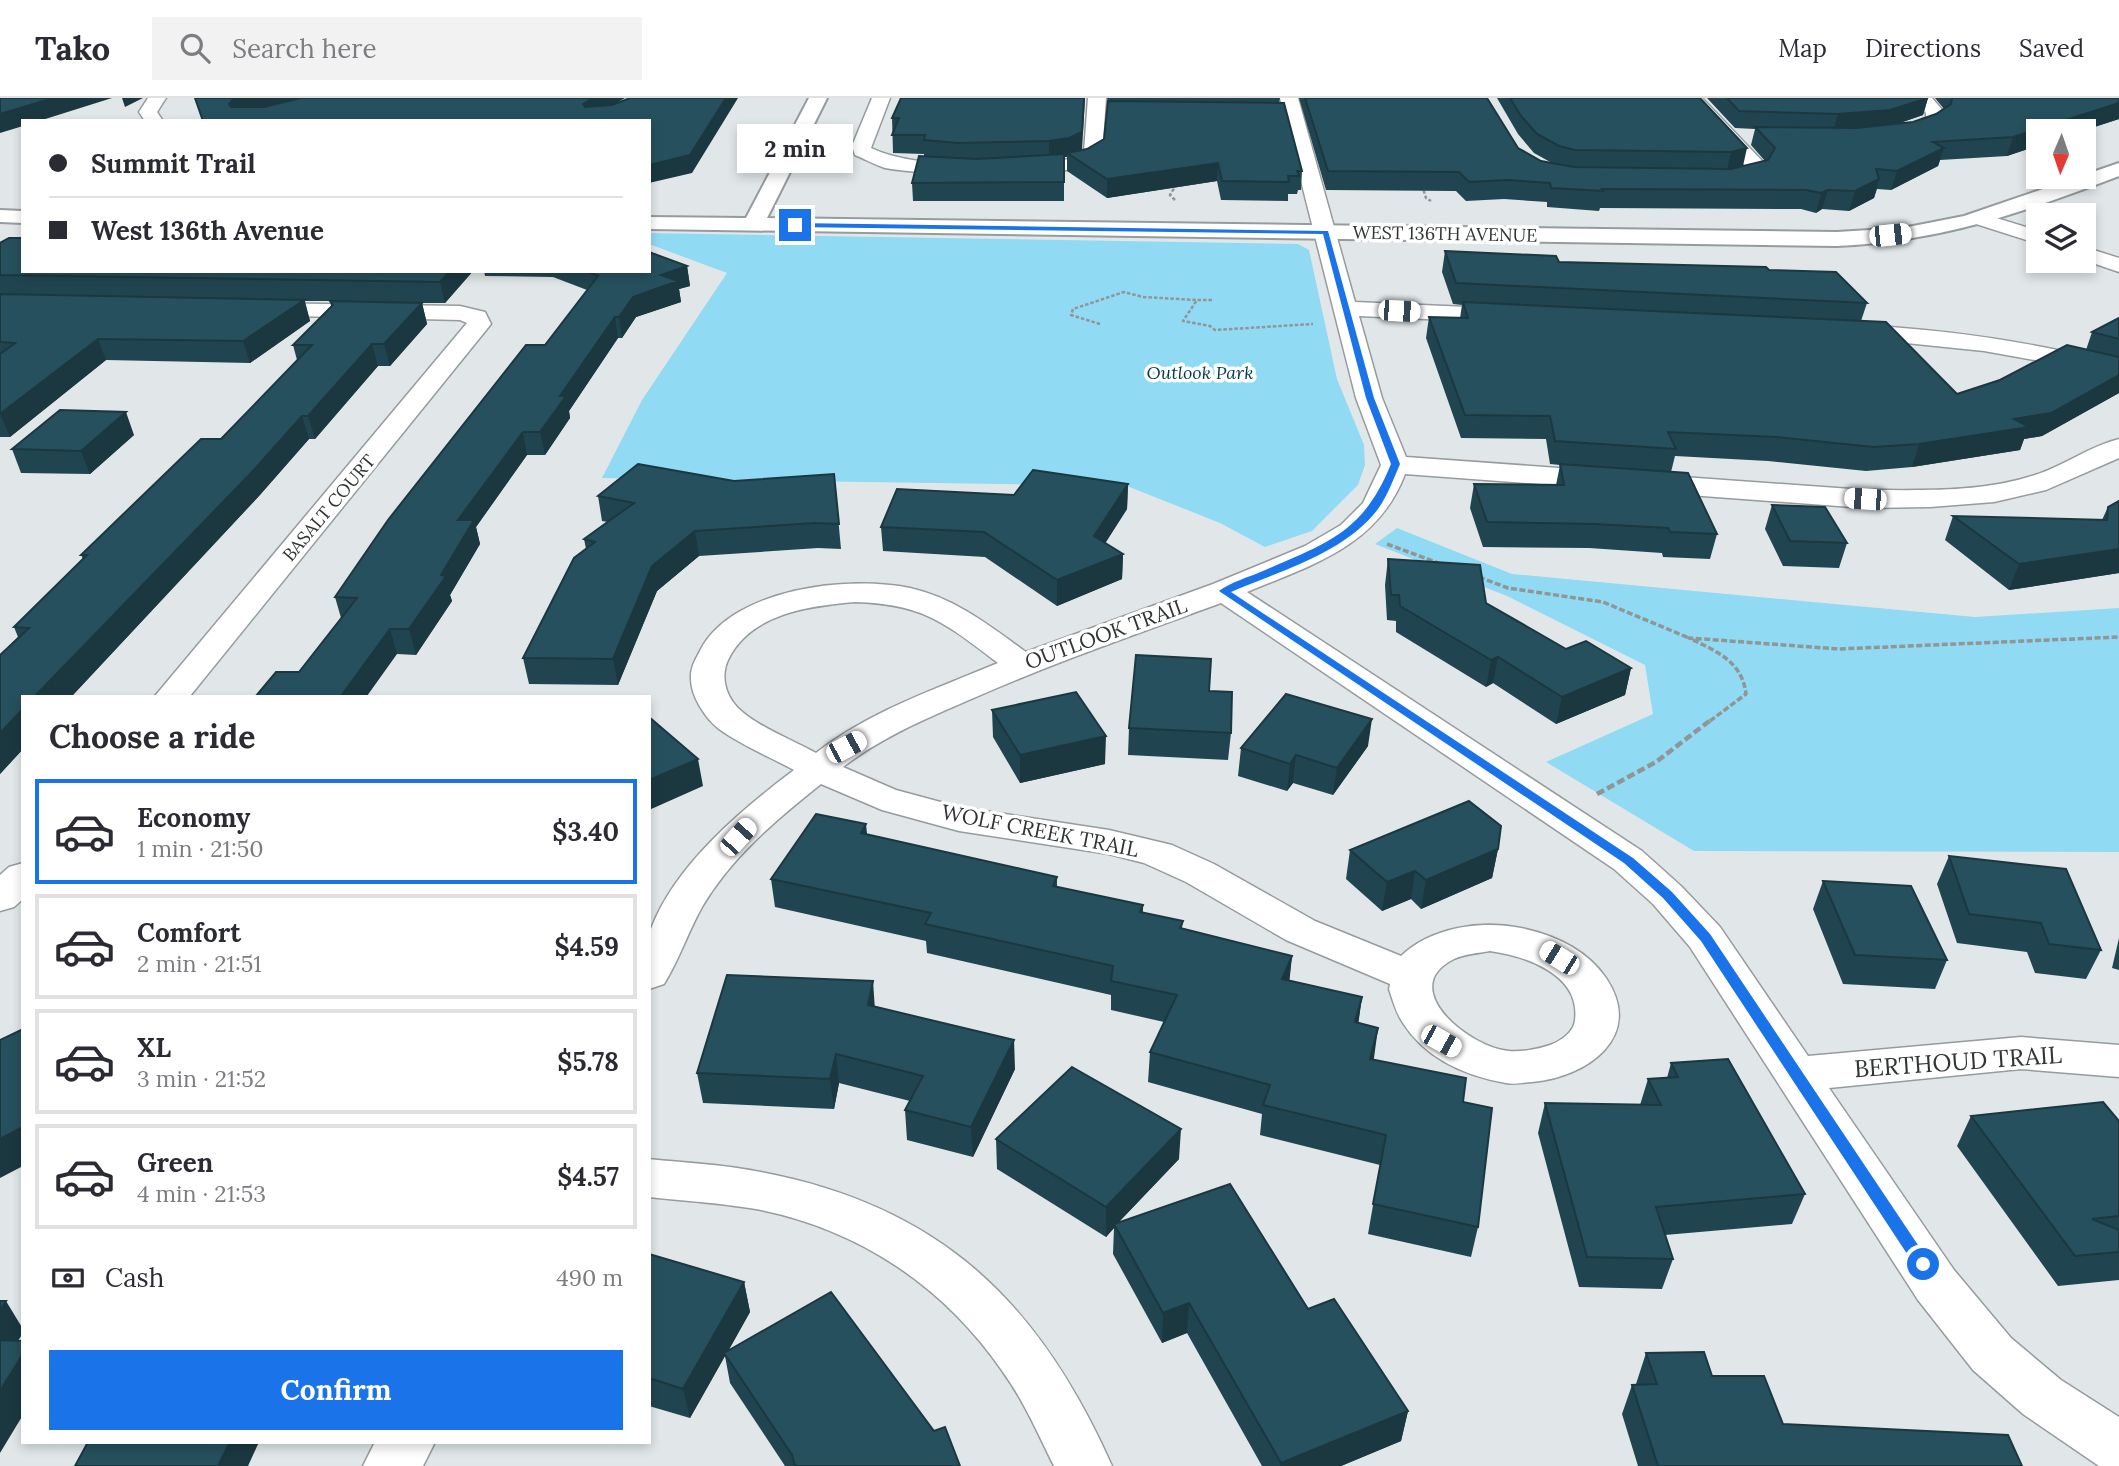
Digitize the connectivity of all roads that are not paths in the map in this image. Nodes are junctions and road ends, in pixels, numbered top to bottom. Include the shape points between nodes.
1 (157, 98) edge
2 (818, 98) edge
3 (881, 98) edge
4 (1693, 98) edge
5 (1923, 98) edge
6 (1101, 106) edge
7 (1287, 108) edge
8 (153, 119) edge
9 (1730, 136) junction
10 (1755, 136) edge
11 (1872, 137) edge
12 (2119, 169) edge
13 (1701, 179) edge
14 (0, 216) edge
15 (21, 216) edge
16 (1980, 219) junction
17 (651, 223) edge
18 (753, 225) junction
19 (1325, 232) junction
20 (2026, 234) edge
21 (2096, 257) edge
22 (2119, 265) edge
23 (237, 309) edge
24 (1347, 314) junction
25 (1537, 317) edge
26 (1826, 331) edge
27 (2119, 373) edge
28 (2119, 447) edge
29 (1395, 464) junction
30 (1224, 591) junction
31 (1021, 665) junction
32 (173, 695) edge
33 (817, 767) junction
34 (21, 878) edge
35 (0, 898) edge
36 (651, 970) edge
37 (1411, 976) dead end
38 (2119, 1061) edge
39 (1797, 1074) junction
40 (651, 1178) edge
41 (406, 1444) edge
42 (2119, 1448) edge
43 (391, 1466) edge
44 (1084, 1466) edge

1 - 8 street via 148,112
2 - 18 street
3 - 6 street via 862,151 886,162 919,167 1075,164 1093,155
4 - 9 street
5 - 11 street via 1935,112 1931,124
7 - 19 street
9 - 10 street
9 - 13 street via 1755,163 1756,172
12 - 16 street, WEST 136TH AVENUE
14 - 15 street
16 - 19 street, WEST 136TH AVENUE via 1912,233 1816,239
16 - 20 street
17 - 18 street, WEST 136TH AVENUE
18 - 19 street, WEST 136TH AVENUE
19 - 24 street
21 - 22 street
23 - 32 street, BASALT COURT via 486,314
24 - 25 street
24 - 29 street via 1370,398
26 - 27 street via 1974,341
28 - 29 street via 2036,484 1940,499 1865,499
29 - 30 street, OUTLOOK TRAIL via 1384,493 1351,531 1316,552
30 - 31 street, OUTLOOK TRAIL
30 - 39 street via 1628,860 1705,937
31 - 33 street, OUTLOOK TRAIL via 902,716
31 - 33 street, WOLF CREEK TRAIL via 947,611 907,597 842,593 767,610 722,640 706,676 708,689 731,721
33 - 36 street, OUTLOOK TRAIL via 754,819 706,873 684,902
33 - 37 street, WOLF CREEK TRAIL via 882,797 1020,832 1126,845 1168,842 1181,863 1264,912
34 - 35 street
38 - 39 street, BERTHOUD TRAIL via 2021,1054
39 - 42 street via 1937,1285 1992,1354 2042,1398
40 - 44 street via 768,1192 846,1213 939,1265 988,1311 1023,1357
41 - 43 street

